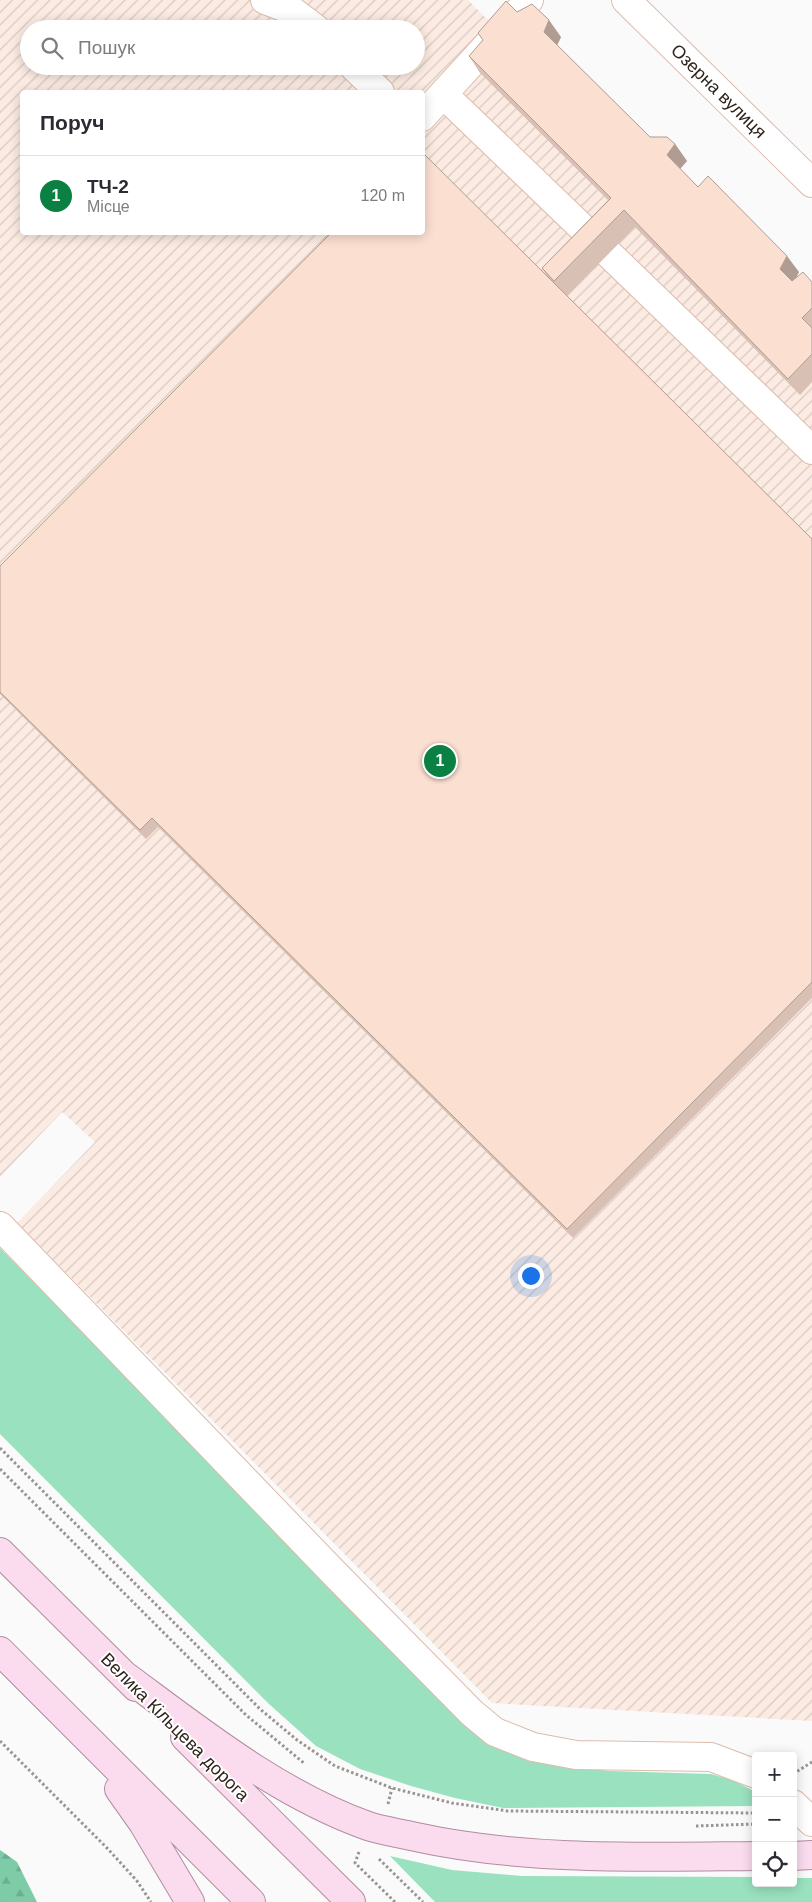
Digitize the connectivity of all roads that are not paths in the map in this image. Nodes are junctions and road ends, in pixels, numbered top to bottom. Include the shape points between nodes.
1 (265, 0) edge
2 (529, 0) edge
3 (626, 0) edge
4 (304, 20) edge
5 (362, 75) edge
6 (378, 90) edge
7 (443, 94) junction
8 (425, 113) edge
9 (812, 183) edge
10 (812, 450) edge
11 (0, 1226) edge
12 (0, 1552) edge
13 (0, 1652) edge
14 (124, 1675) junction
15 (66, 1718) junction
16 (752, 1772) edge
17 (797, 1808) edge
18 (812, 1822) edge
19 (812, 1855) edge
20 (752, 1856) edge
21 (797, 1856) edge
22 (190, 1902) edge
23 (251, 1902) edge
24 (350, 1902) edge

1 - 4 street via 291,10
2 - 7 street
3 - 9 street, Озерна вулиця
5 - 6 street
7 - 8 street
7 - 10 street
11 - 16 street via 342,1565 472,1713 496,1732 533,1747 576,1755 711,1757
12 - 14 main road, Велика Кільцева дорога
13 - 15 main road
14 - 20 main road via 242,1761 319,1805 369,1826 455,1846 531,1854
14 - 24 main road, Велика Кільцева дорога
15 - 22 main road via 144,1823
15 - 23 main road
17 - 18 street
19 - 21 main road

